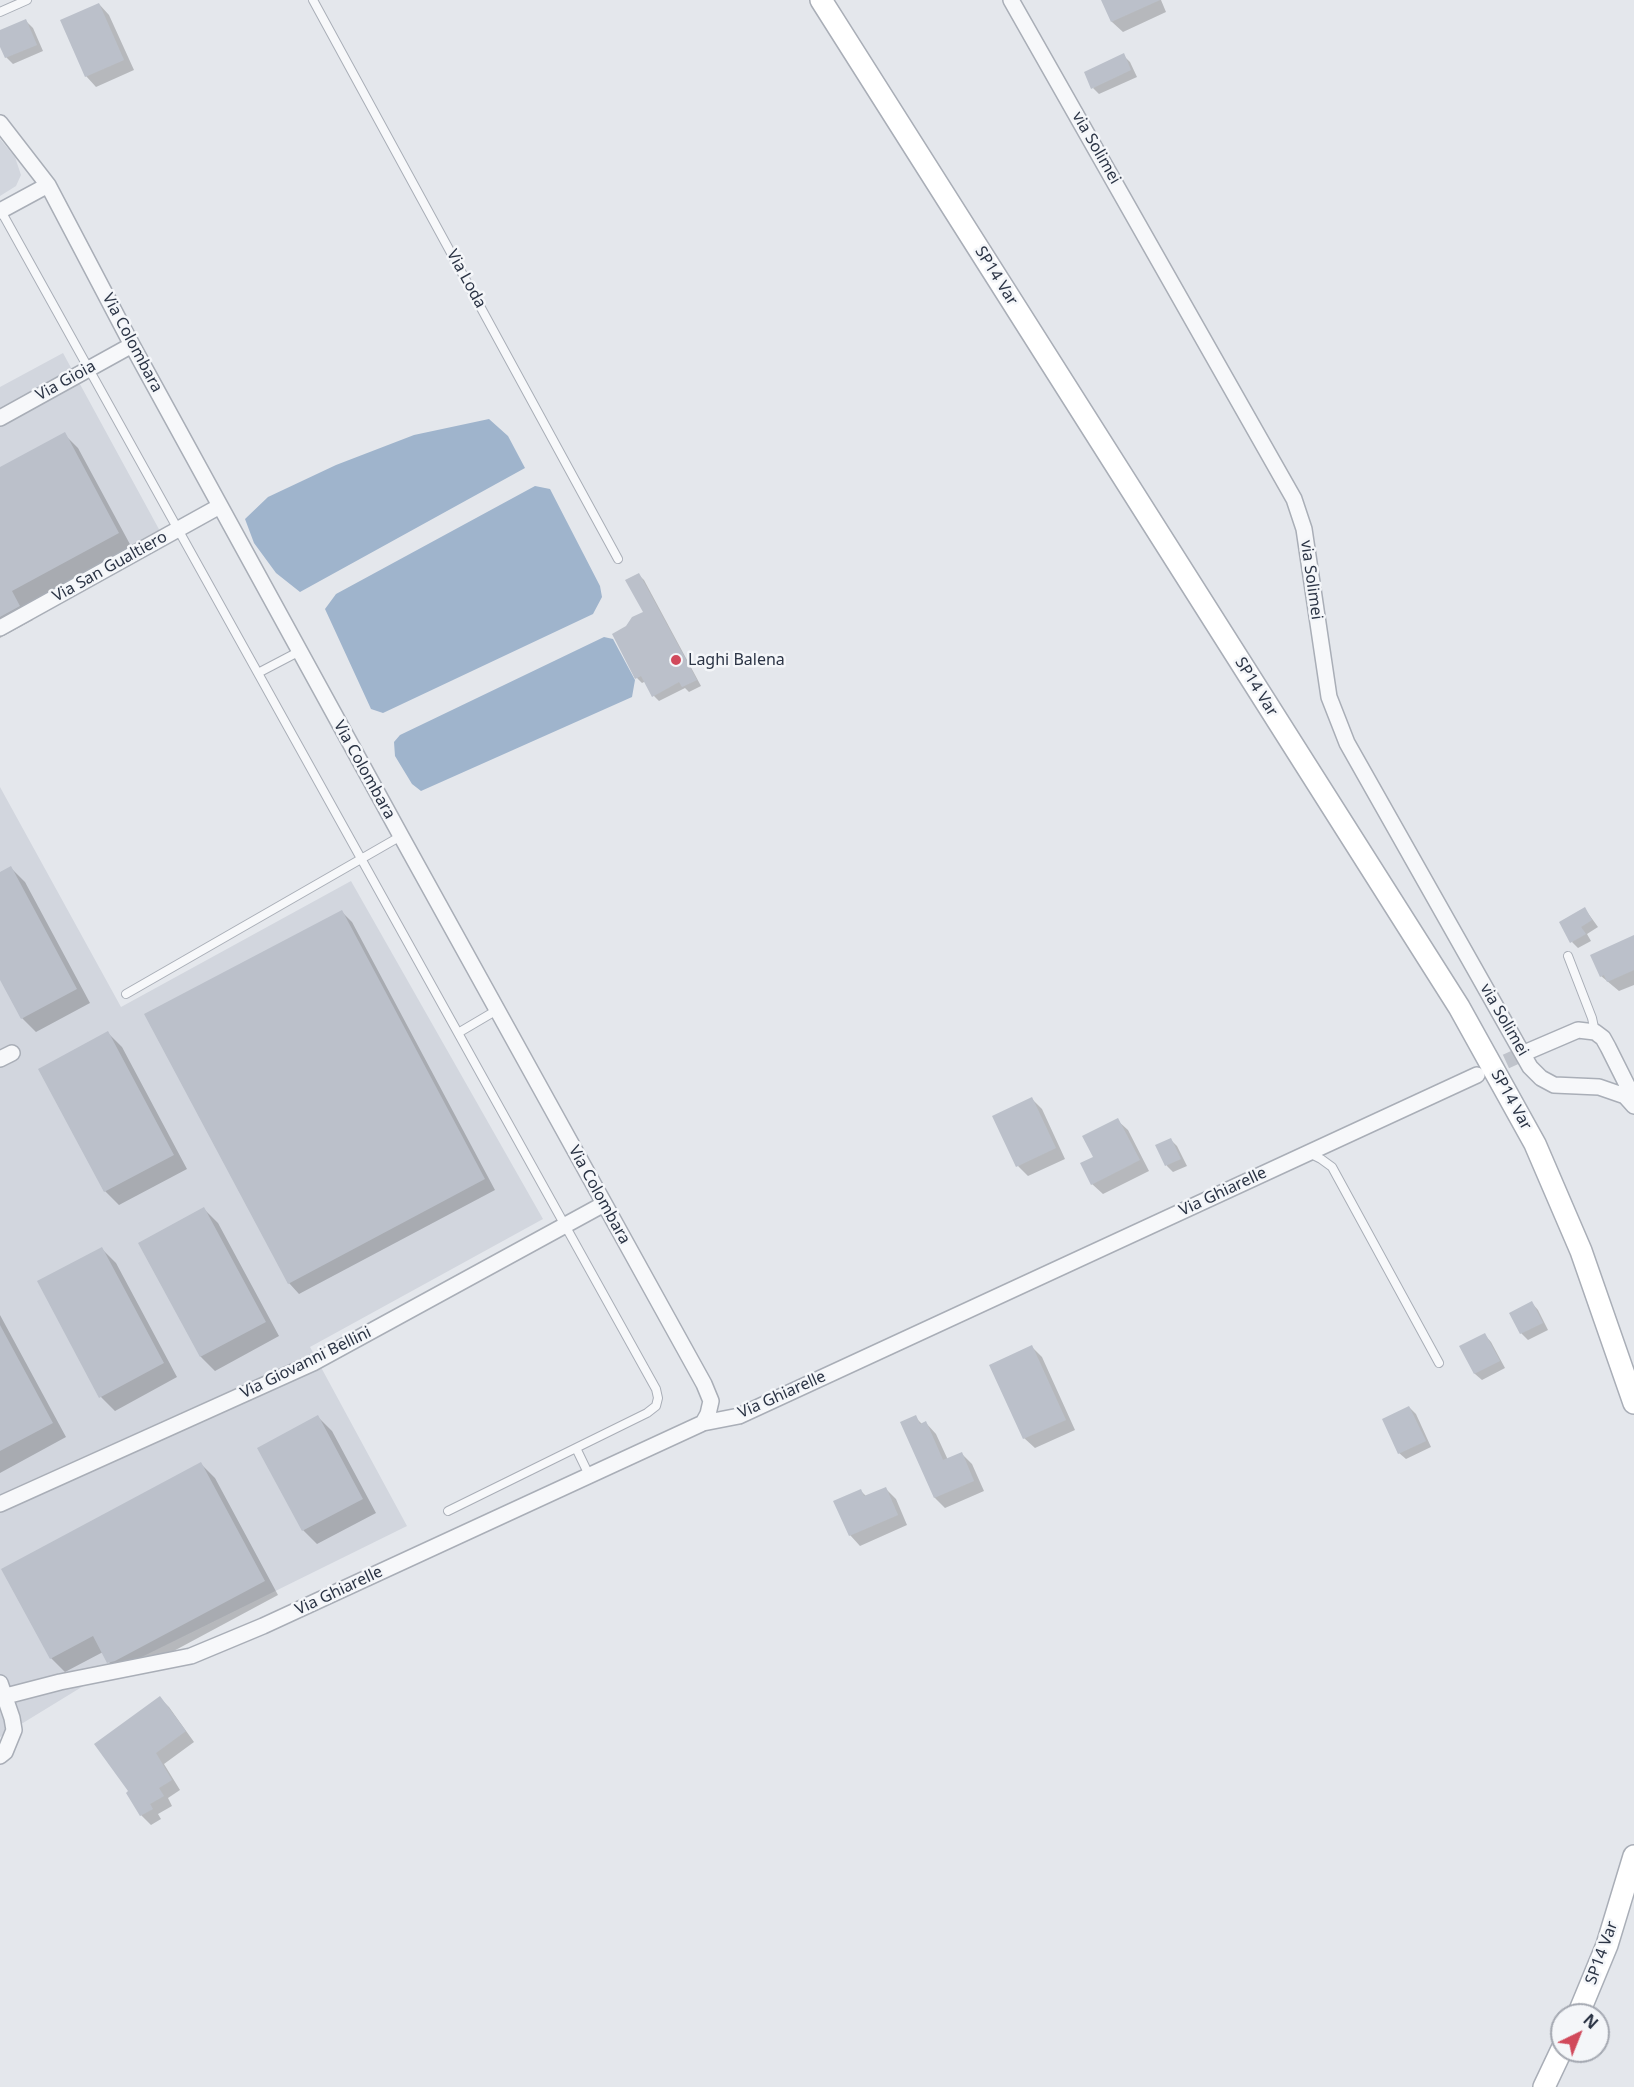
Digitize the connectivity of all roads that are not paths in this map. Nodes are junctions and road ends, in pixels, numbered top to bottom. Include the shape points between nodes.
1 (27, 0) edge
2 (313, 0) edge
3 (821, 0) edge
4 (1011, 0) edge
5 (0, 12) edge
6 (0, 123) edge
7 (48, 186) junction
8 (1, 211) edge
9 (132, 345) junction
10 (89, 369) junction
11 (0, 418) edge
12 (220, 506) junction
13 (178, 529) junction
14 (618, 559) dead end
15 (0, 628) edge
16 (300, 651) junction
17 (258, 673) junction
18 (401, 836) junction
19 (361, 859) junction
20 (1568, 956) dead end
21 (126, 994) dead end
22 (497, 1010) junction
23 (1595, 1032) junction
24 (458, 1033) junction
25 (1529, 1051) tunnel mouth
26 (1477, 1075) tunnel mouth
27 (1634, 1099) edge
28 (1634, 1106) edge
29 (1308, 1153) junction
30 (604, 1204) junction
31 (565, 1226) junction
32 (1439, 1364) dead end
33 (1634, 1403) edge
34 (703, 1423) junction
35 (576, 1448) junction
36 (589, 1475) junction
37 (0, 1504) edge
38 (448, 1511) dead end
39 (3, 1690) edge
40 (0, 1756) edge
41 (1634, 1856) edge
42 (1583, 2003) edge
43 (1555, 2063) edge
44 (1544, 2087) edge

1 - 5 lane
2 - 14 lane, Via Loda
3 - 33 main road, SP14 Var via 1459,1007 1535,1144 1581,1251
4 - 28 street, via Solimei via 1294,499 1304,529 1329,697 1347,744 1530,1067 1554,1085 1599,1087 1625,1096
6 - 7 street, Via Colombara
7 - 8 street
7 - 9 street, Via Colombara
8 - 10 lane
9 - 10 street, Via Gioia
9 - 12 street, Via Colombara
10 - 11 street, Via Gioia
10 - 13 lane
12 - 13 street, Via San Gualtiero
12 - 16 street, Via Colombara
13 - 15 street, Via San Gualtiero
13 - 17 lane
16 - 17 lane
16 - 18 street, Via Colombara
17 - 19 lane
18 - 19 lane
18 - 22 street, Via Colombara
19 - 21 lane
19 - 24 lane
20 - 23 lane
22 - 24 lane
22 - 30 street, Via Colombara
23 - 25 street via 1578,1030
23 - 27 street via 1603,1038
24 - 31 lane
26 - 29 street, Via Ghiarelle
29 - 32 lane via 1332,1167
29 - 34 street, Via Ghiarelle via 739,1416
30 - 31 street, Via Giovanni Bellini
30 - 34 street, Via Colombara via 704,1384 711,1401
31 - 35 lane via 658,1398 656,1406 647,1413
31 - 37 street, Via Giovanni Bellini via 313,1363
34 - 36 street, Via Ghiarelle
35 - 36 lane
35 - 38 lane
36 - 39 street, Via Ghiarelle via 191,1656
39 - 40 street via 14,1730
41 - 42 main road, SP14 Var via 1607,1945
43 - 44 main road

